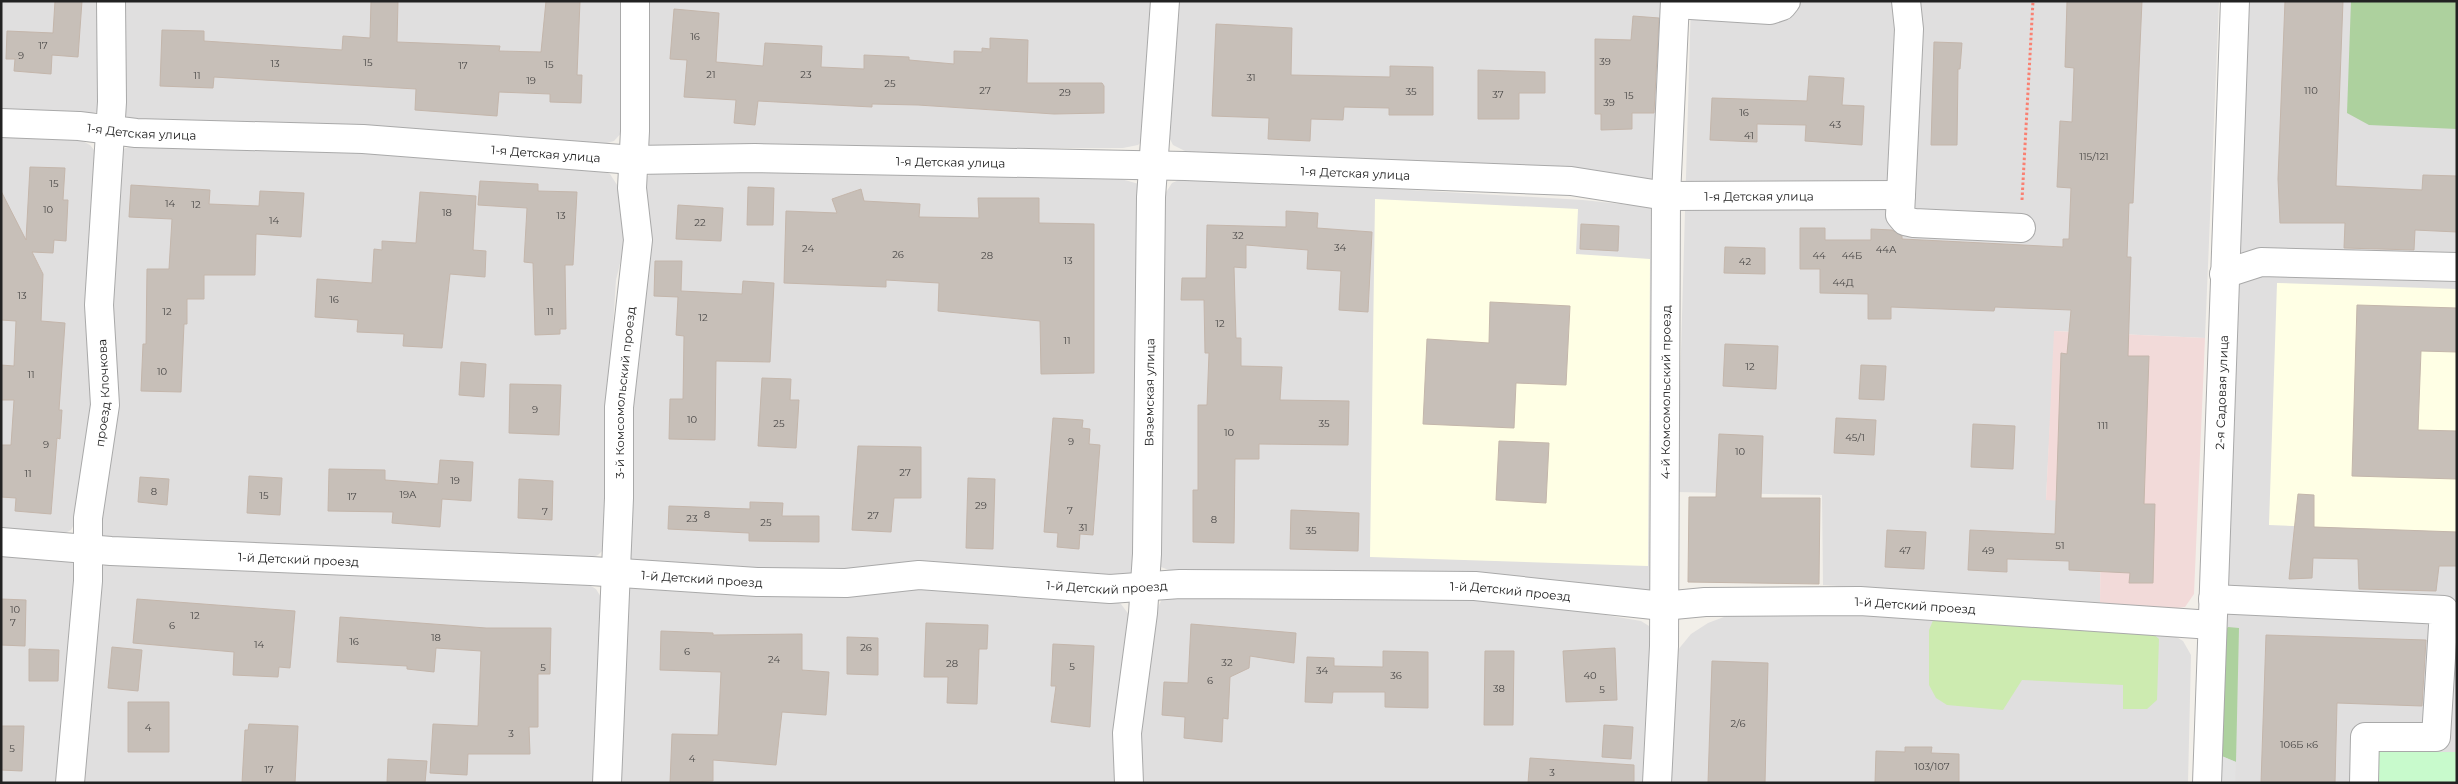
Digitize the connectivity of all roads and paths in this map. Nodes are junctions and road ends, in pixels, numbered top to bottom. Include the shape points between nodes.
1 (111, 1) edge
2 (635, 1) edge
3 (1165, 1) edge
4 (1786, 1) edge
5 (1906, 1) edge
6 (2033, 1) edge
7 (2235, 1) edge
8 (1675, 3) edge
9 (1, 124) edge
10 (110, 130) junction
11 (634, 160) junction
12 (1154, 167) junction
13 (1900, 195) junction
14 (1666, 196) junction
15 (2020, 228) joint
16 (2457, 267) edge
17 (2224, 274) junction
18 (1, 542) edge
19 (88, 548) junction
20 (615, 573) junction
21 (1144, 586) junction
22 (1663, 606) junction
23 (2212, 612) junction
24 (70, 783) edge
25 (607, 783) edge
26 (1129, 783) edge
27 (1657, 783) edge
28 (2207, 783) edge
29 (2364, 783) edge

1 - 10 street, проезд Клочкова
2 - 11 street, 3-й Комсомольский проезд
3 - 12 street, Вяземская улица
4 - 8 street via 1770,10
5 - 13 street via 1909,28
6 - 15 path
7 - 17 street, 2-я Садовая улица
8 - 14 street, 4-й Комсомольский проезд
9 - 10 street, 1-я Детская улица
10 - 11 street, 1-я Детская улица via 364,138
10 - 19 street, проезд Клочкова via 99,305 105,405 88,518
11 - 12 street, 1-я Детская улица via 755,158
11 - 20 street, 3-й Комсомольский проезд via 632,188 638,240 619,407
12 - 14 street, 1-я Детская улица via 1571,181
12 - 21 street, Вяземская улица
13 - 14 street, 1-я Детская улица
13 - 15 street via 1900,215 1905,221
14 - 22 street, 4-й Комсомольский проезд
16 - 17 street via 2261,262
17 - 23 street, 2-я Садовая улица
18 - 19 street, 1-й Детский проезд
19 - 20 street, 1-й Детский проезд
19 - 24 street, проезд Клочкова
20 - 21 street, 1-й Детский проезд via 757,582 846,583 919,576 1110,589
20 - 25 street, 3-й Комсомольский проезд
21 - 22 street, 1-й Детский проезд via 1475,586
21 - 26 street, Вяземская улица via 1127,732
22 - 23 street, 1-й Детский проезд via 1705,602 1860,601
22 - 27 street, 4-й Комсомольский проезд
23 - 28 street, 2-я Садовая улица
23 - 29 street, 1-й Детский проезд via 2444,610 2436,737 2366,737

